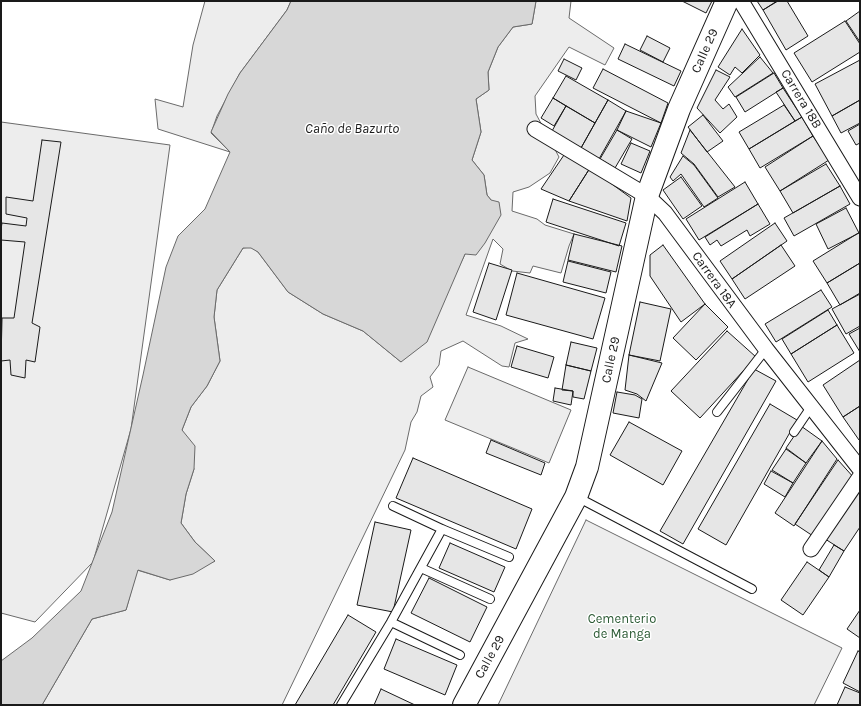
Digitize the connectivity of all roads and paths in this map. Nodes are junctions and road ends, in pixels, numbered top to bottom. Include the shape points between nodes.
1 (727, 1) edge
2 (741, 1) edge
3 (535, 129) dead end
4 (647, 196) junction
5 (860, 198) edge
6 (766, 349) junction
7 (811, 407) junction
8 (717, 412) dead end
9 (794, 432) dead end
10 (860, 469) edge
11 (860, 477) edge
12 (576, 497) junction
13 (393, 506) dead end
14 (442, 529) junction
15 (812, 549) dead end
16 (509, 556) dead end
17 (421, 568) junction
18 (752, 589) dead end
19 (490, 599) dead end
20 (391, 622) junction
21 (460, 655) dead end
22 (341, 705) edge
23 (464, 705) edge

1 - 4 main road, Calle 29 via 679,109
2 - 5 street, Carrera 18B
3 - 4 street, Carrera 18A
4 - 6 street, Carrera 18A via 665,213
4 - 12 main road, Calle 29 via 587,467
6 - 7 street, Carrera 18A
6 - 8 lane
7 - 9 lane
7 - 10 street, Carrera 18A
11 - 15 street
12 - 18 lane
12 - 23 main road, Calle 29
13 - 14 lane
14 - 16 lane
14 - 17 lane
17 - 19 lane
17 - 20 lane
20 - 21 lane
20 - 22 lane

